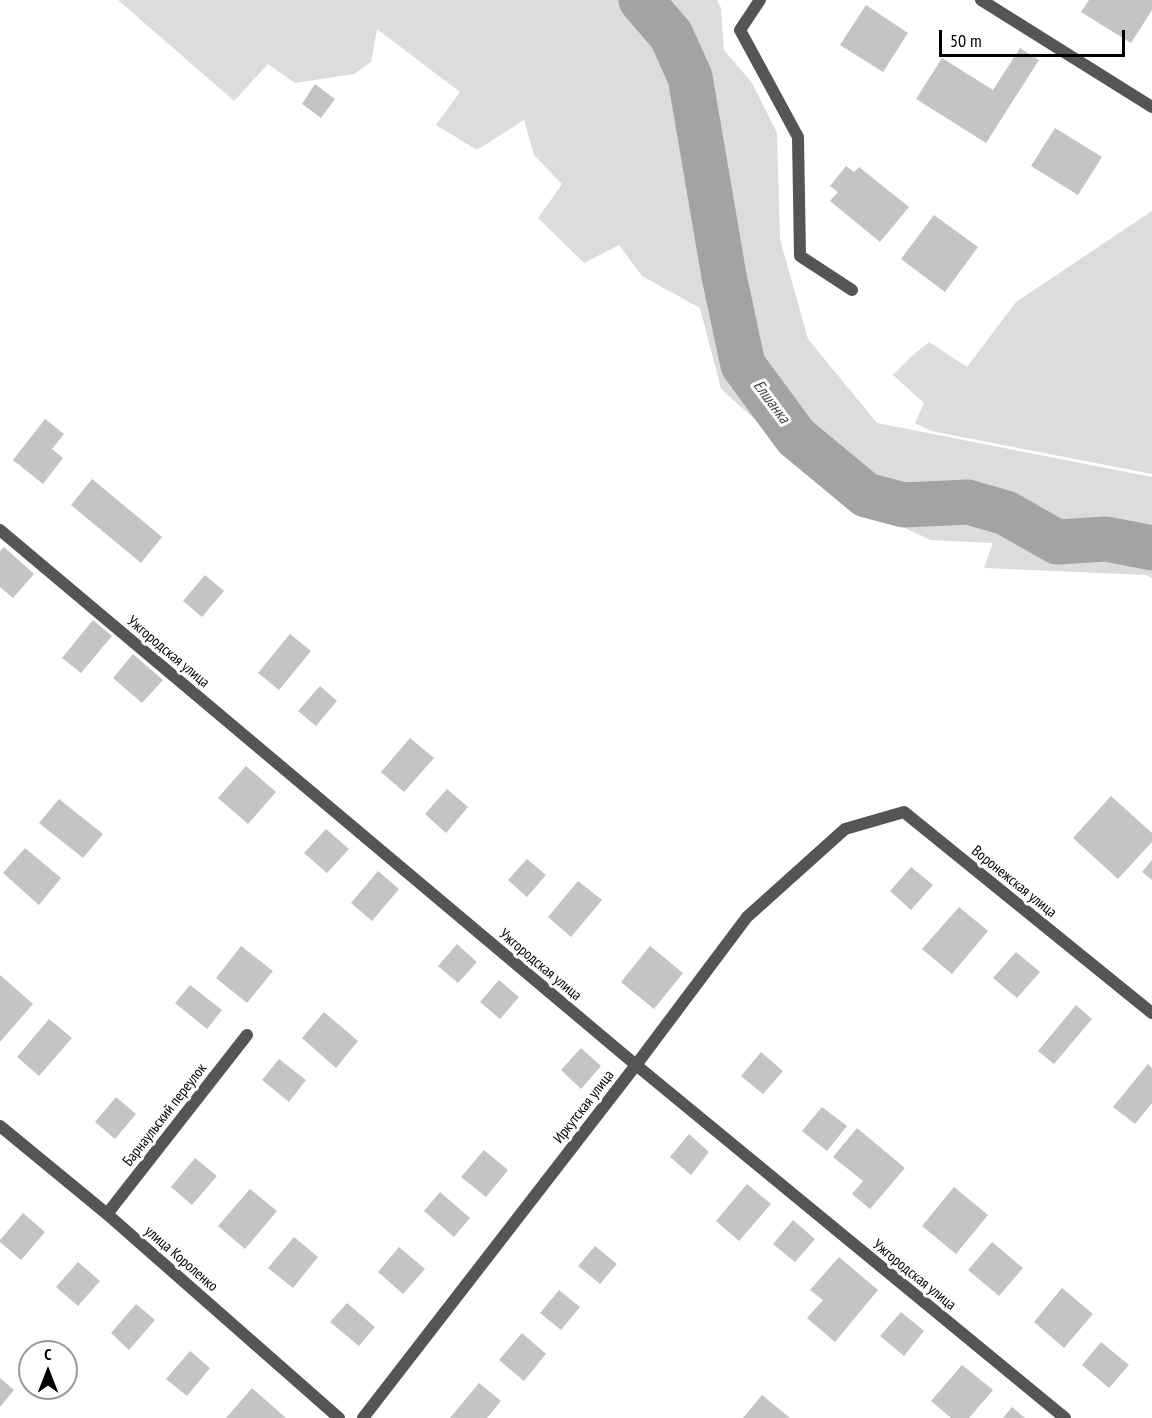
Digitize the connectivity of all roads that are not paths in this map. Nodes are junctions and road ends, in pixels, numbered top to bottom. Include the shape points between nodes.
1 (760, 0) edge
2 (981, 0) edge
3 (1152, 107) edge
4 (852, 290) dead end
5 (0, 530) edge
6 (845, 829) joint
7 (1152, 1013) edge
8 (247, 1035) dead end
9 (636, 1065) junction
10 (0, 1126) edge
11 (107, 1214) junction
12 (339, 1418) edge
13 (363, 1418) edge
14 (1065, 1418) edge

1 - 4 street via 740,30 798,137 800,256
2 - 3 street
5 - 9 street, Ужгородская улица
6 - 7 street, Воронежская улица via 904,812
6 - 9 street, Иркутская улица via 747,917
8 - 11 street, Барнаульский переулок
9 - 13 street, Иркутская улица
9 - 14 street, Ужгородская улица
10 - 11 street, улица Короленко
11 - 12 street, улица Короленко

